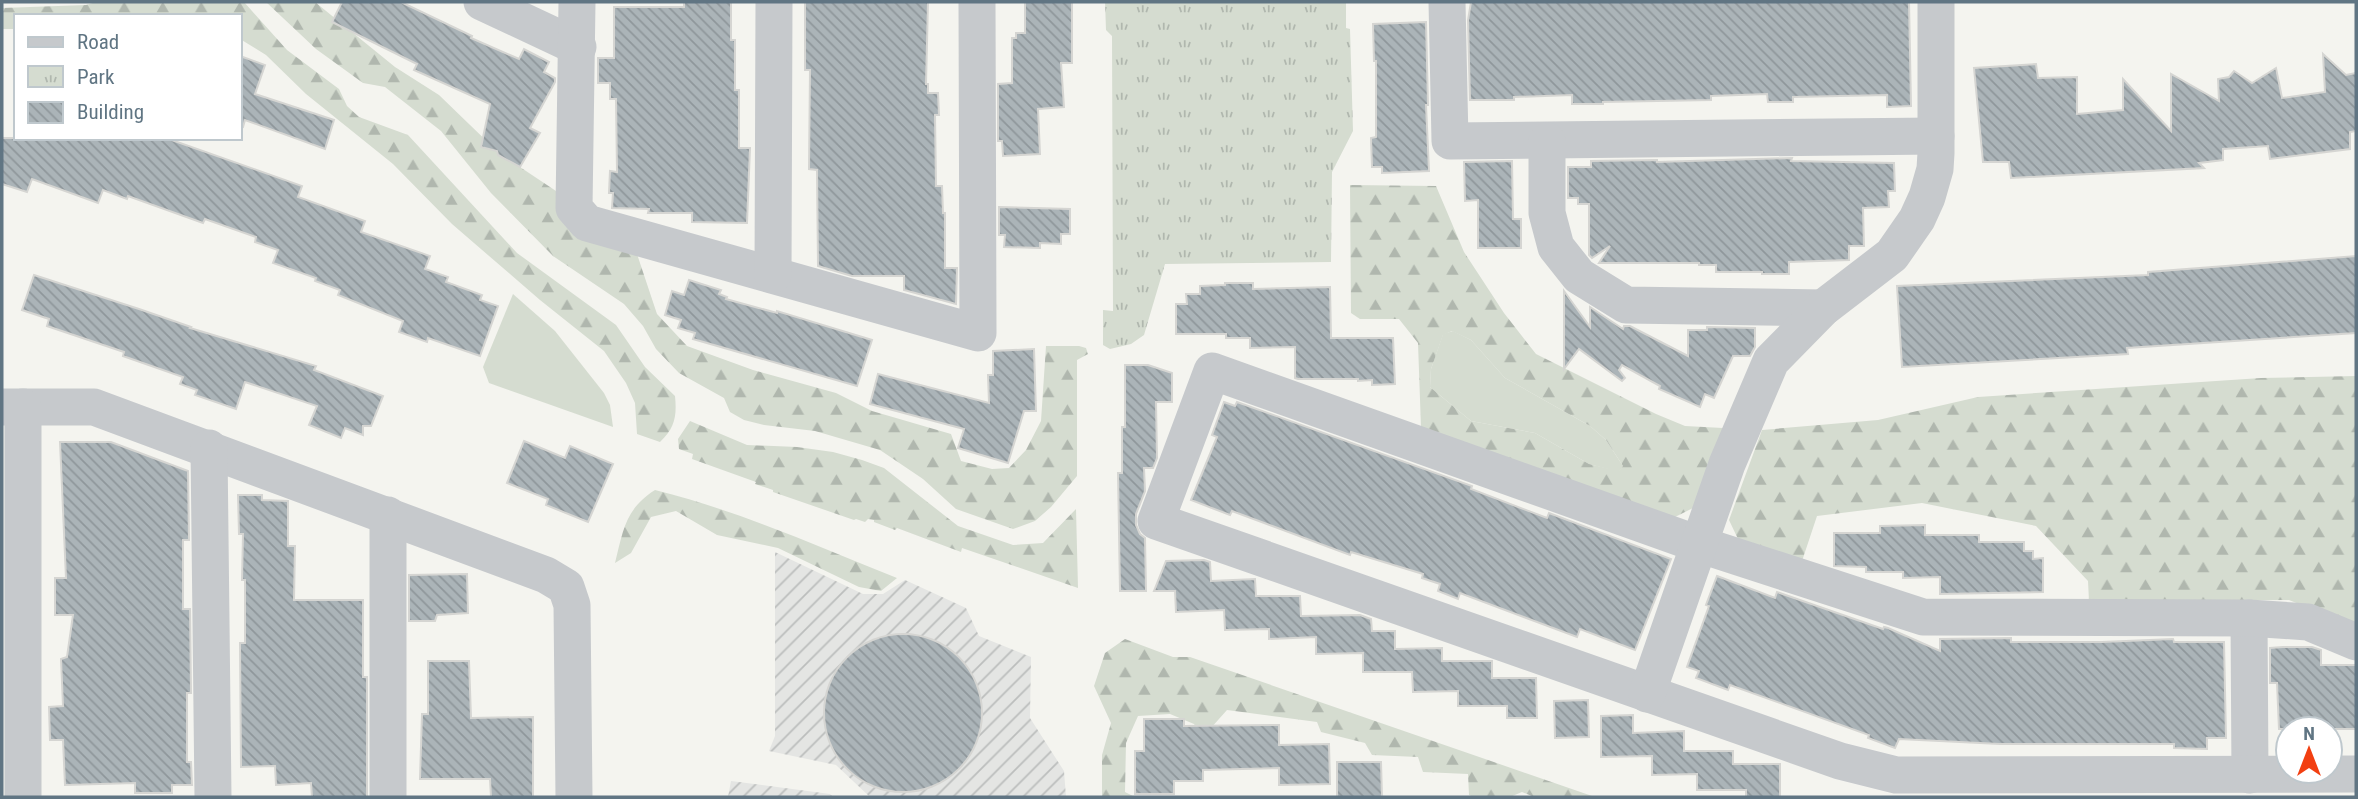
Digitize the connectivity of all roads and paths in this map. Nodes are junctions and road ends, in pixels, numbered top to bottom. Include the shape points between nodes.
1 (482, 2) edge
2 (577, 2) edge
3 (774, 2) edge
4 (977, 2) edge
5 (1447, 2) edge
6 (1936, 2) edge
7 (578, 47) junction
8 (1936, 136) junction
9 (1547, 141) junction
10 (773, 275) junction
11 (1823, 308) junction
12 (12, 407) edge
13 (209, 448) junction
14 (388, 515) junction
15 (1698, 544) junction
16 (2249, 618) junction
17 (2356, 642) edge
18 (1647, 694) junction
19 (2356, 774) edge
20 (2250, 775) junction
21 (23, 797) edge
22 (213, 797) edge
23 (388, 797) edge
24 (574, 797) edge

1 - 7 street
2 - 7 street
3 - 10 street
4 - 10 street via 978,333
5 - 9 street via 1450,141
6 - 8 street
7 - 10 street via 574,208 587,223 605,230
8 - 9 street
8 - 11 street via 1932,183 1906,238 1892,255
9 - 11 street via 1547,213 1556,247 1579,276 1626,305
11 - 15 street via 1771,361
12 - 13 street via 94,407
12 - 21 street
13 - 14 street
13 - 22 street
14 - 23 street
14 - 24 street via 546,575 566,587 572,605
15 - 16 street via 1923,617
15 - 18 street
15 - 18 street via 1212,371 1156,522
16 - 17 street via 2308,622
16 - 20 street
18 - 20 street via 1840,761 1896,775
19 - 20 street

